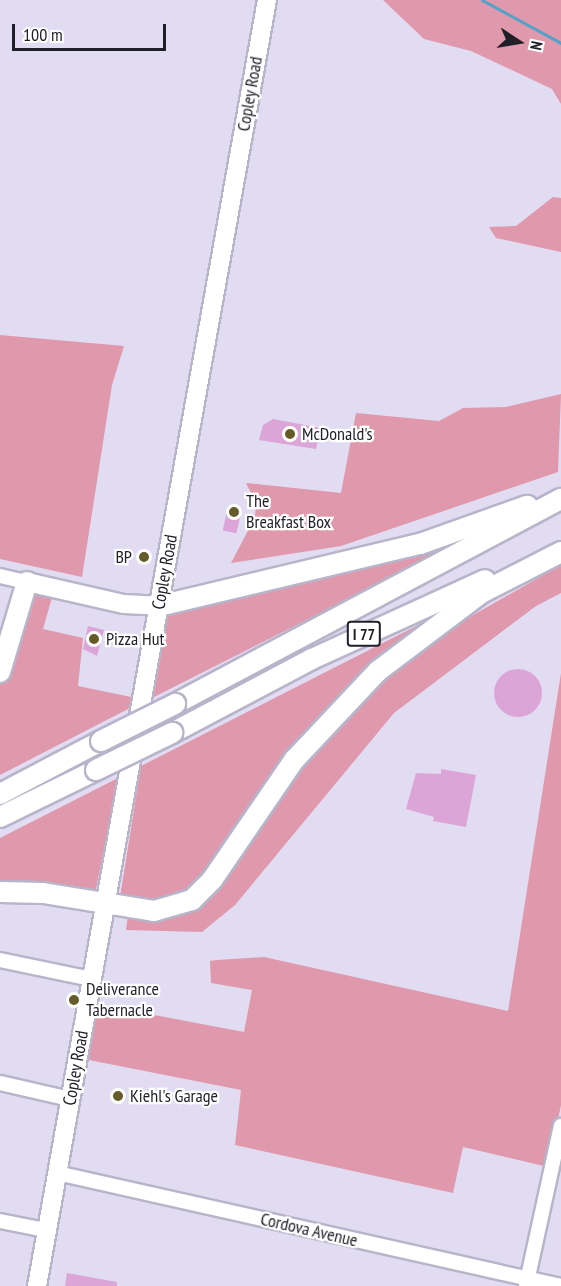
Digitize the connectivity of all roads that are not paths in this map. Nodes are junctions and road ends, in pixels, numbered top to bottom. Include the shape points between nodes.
1 (267, 0) edge
2 (561, 494) edge
3 (561, 499) edge
4 (561, 546) edge
5 (561, 552) edge
6 (0, 576) edge
7 (27, 582) junction
8 (159, 606) junction
9 (0, 672) edge
10 (0, 794) edge
11 (0, 818) edge
12 (0, 892) edge
13 (105, 906) junction
14 (0, 960) edge
15 (91, 979) junction
16 (0, 1083) edge
17 (70, 1099) junction
18 (561, 1126) edge
19 (57, 1173) junction
20 (0, 1221) edge
21 (46, 1230) junction
22 (527, 1282) edge
23 (37, 1286) edge
24 (561, 1286) edge

1 - 8 main road, Copley Road
2 - 8 highway via 420,544
3 - 10 highway, I 77, bridge
4 - 11 highway, I 77, bridge via 312,659
5 - 13 highway via 481,593 378,671 295,759 200,894 162,911
6 - 7 street
7 - 8 main road via 124,604
7 - 9 highway
8 - 13 main road, Copley Road
12 - 13 highway via 67,896
13 - 15 main road, Copley Road
14 - 15 street
15 - 17 main road, Copley Road
16 - 17 street
17 - 19 main road, Copley Road
18 - 22 street
19 - 21 main road, Copley Road
19 - 22 street, Cordova Avenue
20 - 21 street
21 - 23 main road, Copley Road
22 - 24 street, Cordova Avenue

